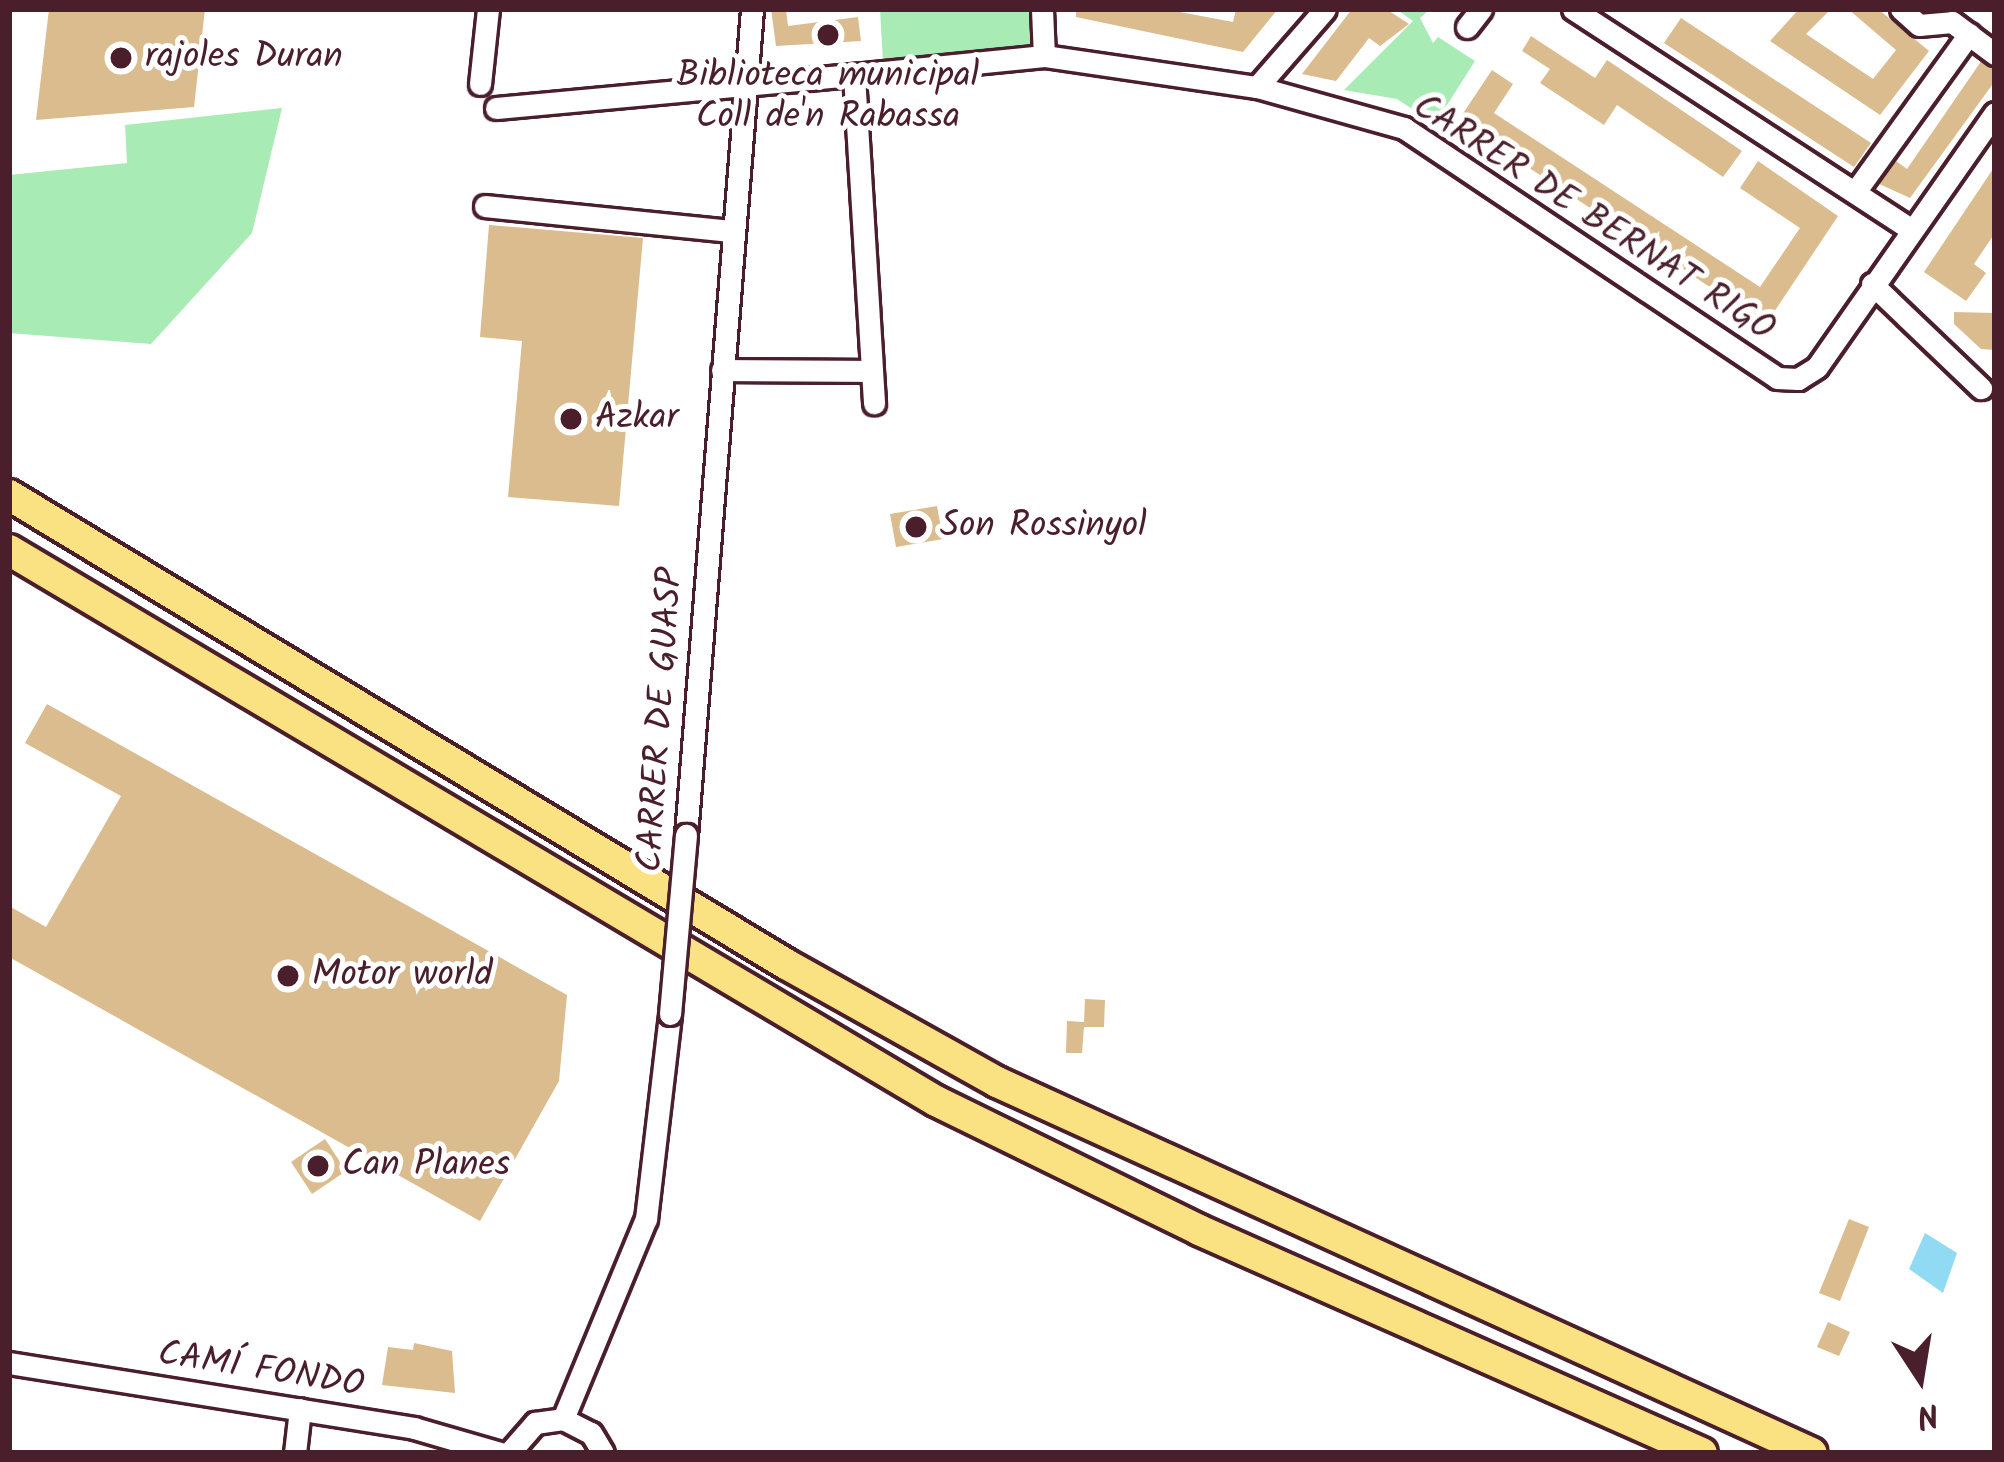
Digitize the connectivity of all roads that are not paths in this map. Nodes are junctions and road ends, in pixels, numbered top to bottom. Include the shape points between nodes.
1 (488, 9) edge
2 (752, 9) edge
3 (1042, 9) edge
4 (1324, 9) edge
5 (1573, 9) edge
6 (1901, 9) edge
7 (1969, 34) junction
8 (1995, 54) edge
9 (1044, 56) junction
10 (854, 75) junction
11 (746, 82) junction
12 (480, 84) dead end
13 (1257, 87) junction
14 (496, 108) dead end
15 (1995, 113) edge
16 (1855, 192) junction
17 (485, 206) dead end
18 (1911, 229) junction
19 (733, 231) junction
20 (1872, 284) junction
21 (722, 370) junction
22 (872, 371) junction
23 (1981, 388) dead end
24 (874, 403) dead end
25 (9, 495) edge
26 (9, 550) edge
27 (9, 1364) edge
28 (300, 1408) junction
29 (563, 1419) junction
30 (295, 1453) edge
31 (505, 1453) edge
32 (603, 1453) edge
33 (1702, 1453) edge
34 (1812, 1453) edge

1 - 12 street
2 - 11 street, CARRER DE GUASP
3 - 9 street
4 - 13 street
5 - 16 street
6 - 7 street via 1919,25 1952,22
7 - 8 street
7 - 16 street
9 - 10 street, CARRER DE BERNAT RIGO
9 - 13 street, CARRER DE BERNAT RIGO
10 - 11 street, CARRER DE BERNAT RIGO
10 - 22 street
11 - 14 street, CARRER DE BERNAT RIGO
11 - 19 street, CARRER DE GUASP
13 - 20 street, CARRER DE BERNAT RIGO via 1404,128 1778,378 1798,380 1817,367
15 - 18 street
16 - 18 street
17 - 19 street
18 - 20 street
19 - 21 street, CARRER DE GUASP
20 - 23 street
21 - 22 street
21 - 29 street, CARRER DE GUASP, bridge via 646,1219
22 - 24 street
25 - 34 highway via 786,964 997,1082
26 - 33 highway via 936,1101 1169,1216
27 - 28 street, CAMÍ FONDO
28 - 30 street
28 - 31 street, CAMÍ FONDO
29 - 31 street via 535,1423
29 - 32 street via 591,1432

